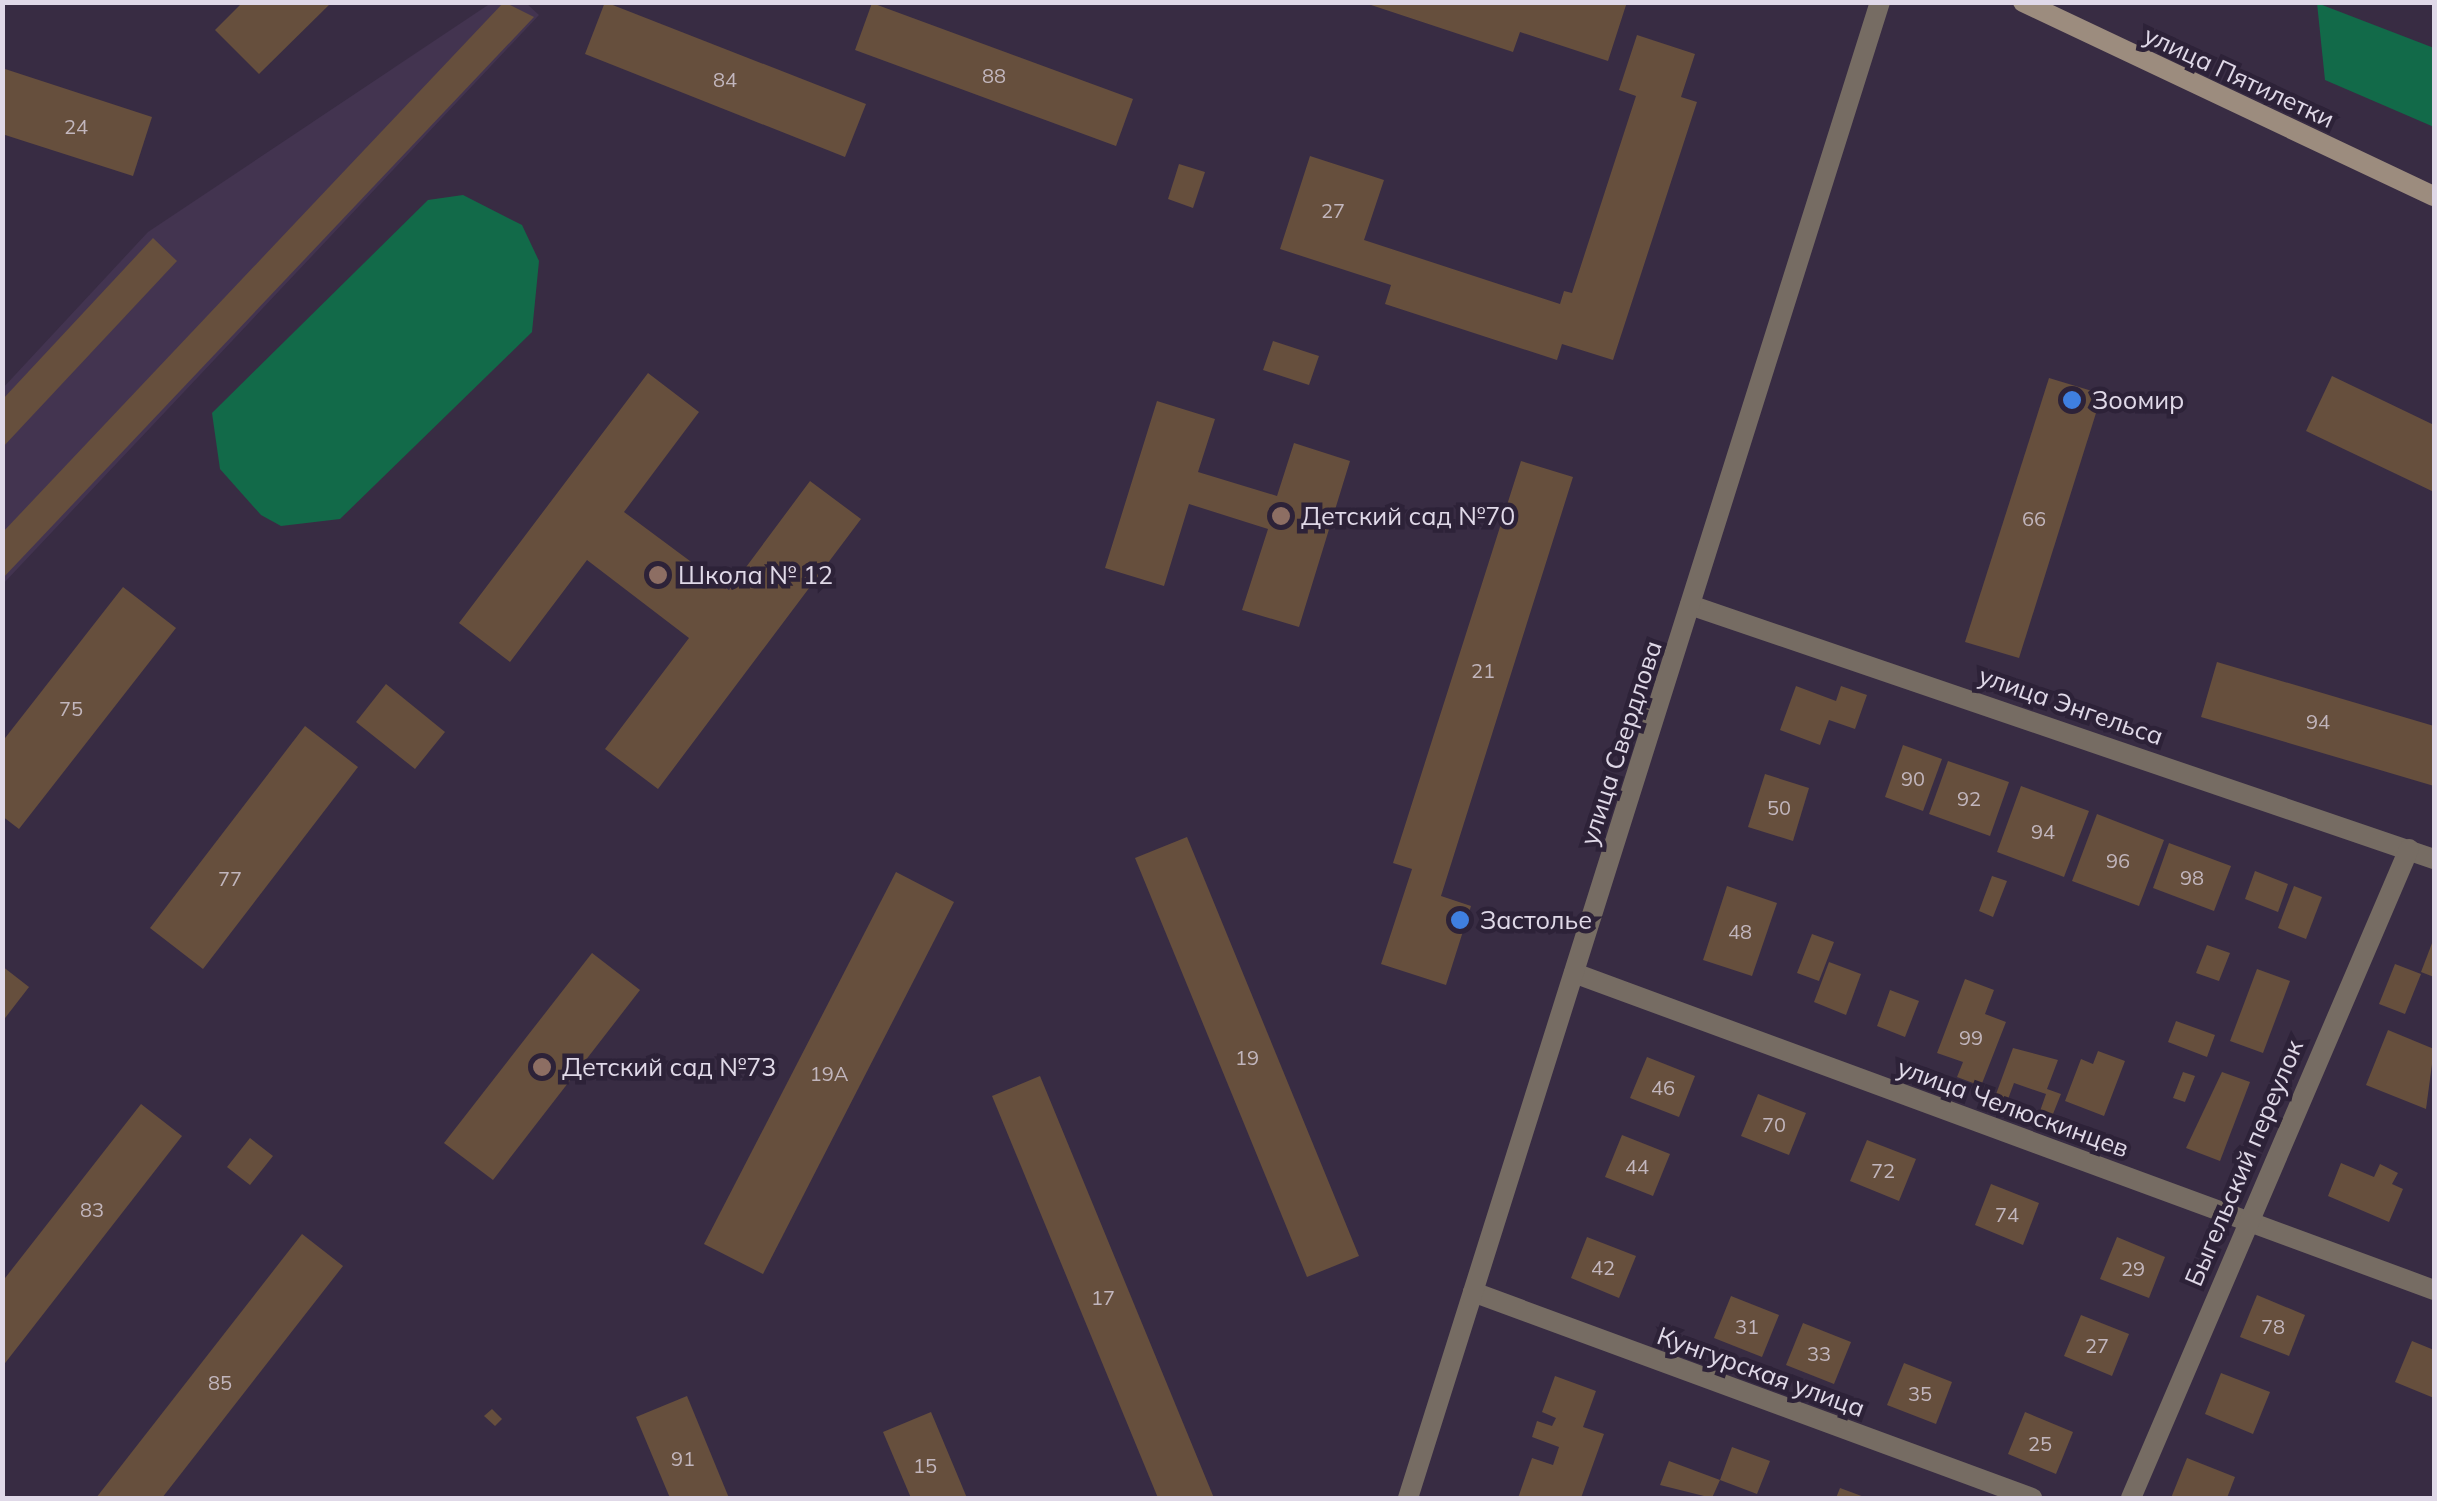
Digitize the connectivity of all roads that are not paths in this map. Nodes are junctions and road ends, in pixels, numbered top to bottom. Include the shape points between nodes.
1 (1880, 2) edge
2 (2023, 2) edge
3 (2434, 196) edge
4 (1690, 605) junction
5 (2409, 849) junction
6 (2434, 858) edge
7 (1574, 973) junction
8 (2244, 1220) junction
9 (2434, 1290) edge
10 (1473, 1292) junction
11 (1408, 1498) edge
12 (2032, 1498) edge
13 (2131, 1498) edge

1 - 4 street, улица Свердлова
2 - 3 main road, улица Пятилетки
4 - 5 street, улица Энгельса
4 - 7 street, улица Свердлова
5 - 6 street, улица Энгельса
5 - 8 street, Быгельский переулок
7 - 8 street, улица Челюскинцев
7 - 10 street, улица Свердлова
8 - 9 street, улица Челюскинцев
8 - 13 street, Быгельский переулок
10 - 11 street, улица Свердлова
10 - 12 street, Кунгурская улица

